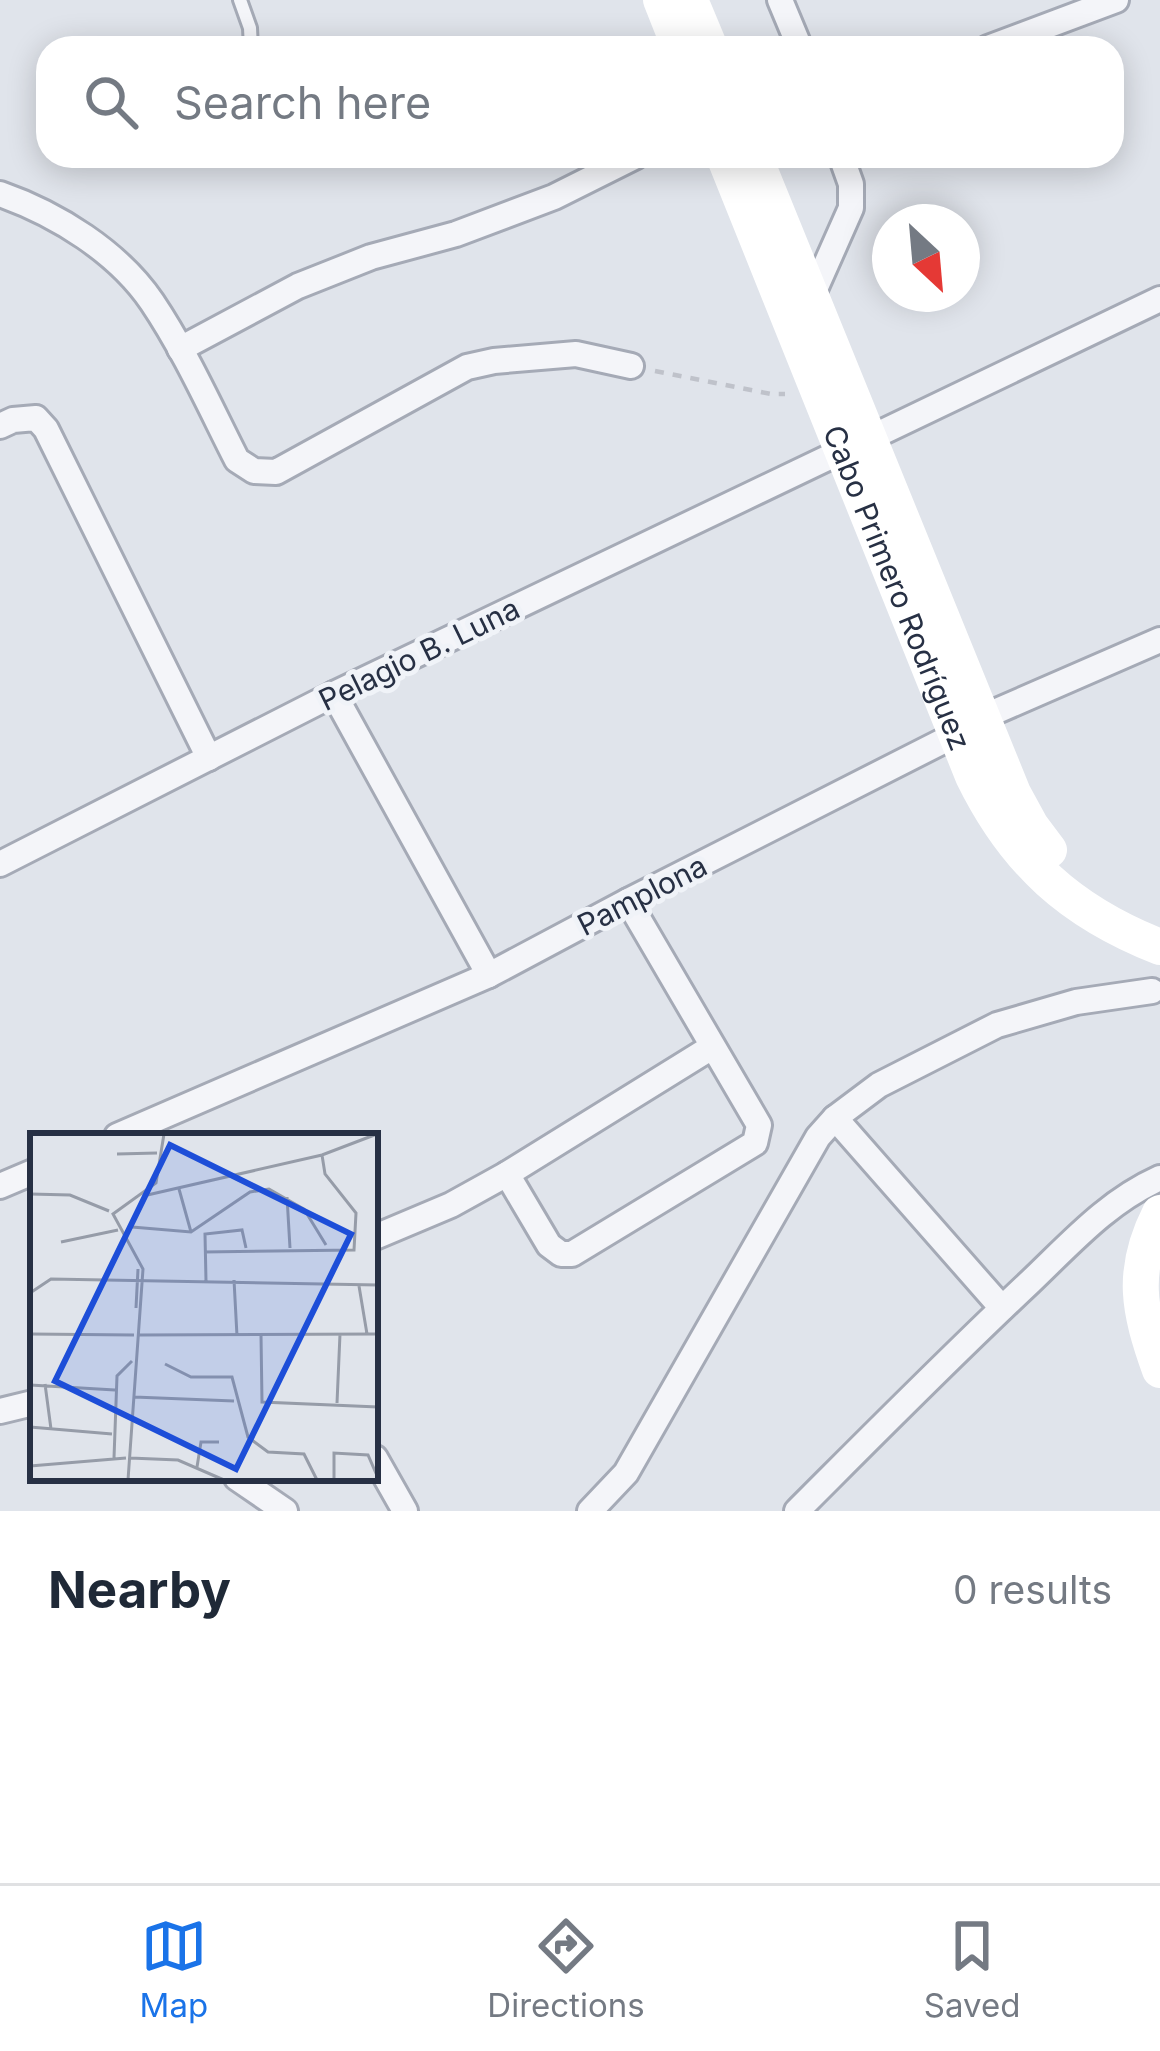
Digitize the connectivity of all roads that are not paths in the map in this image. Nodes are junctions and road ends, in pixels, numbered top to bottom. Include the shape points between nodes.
1 (240, 0) edge
2 (661, 0) edge
3 (690, 0) edge
4 (780, 0) edge
5 (1116, 0) edge
6 (250, 36) edge
7 (675, 36) edge
8 (705, 36) edge
9 (795, 36) edge
10 (1022, 36) edge
11 (612, 168) edge
12 (729, 168) edge
13 (759, 168) edge
14 (845, 168) edge
15 (0, 194) edge
16 (812, 296) junction
17 (1160, 299) edge
18 (180, 349) junction
19 (631, 366) road end
20 (0, 426) edge
21 (855, 445) junction
22 (1160, 640) edge
23 (334, 694) junction
24 (970, 726) junction
25 (209, 758) junction
26 (0, 864) edge
27 (628, 901) junction
28 (1160, 922) edge
29 (1160, 946) edge
30 (489, 975) junction
31 (1152, 991) dead end
32 (712, 1047) junction
33 (836, 1118) junction
34 (124, 1133) edge
35 (30, 1173) edge
36 (507, 1174) junction
37 (1160, 1178) edge
38 (0, 1186) edge
39 (1160, 1213) edge
40 (378, 1236) edge
41 (1002, 1308) junction
42 (1160, 1370) edge
43 (30, 1404) edge
44 (0, 1411) edge
45 (378, 1463) edge
46 (241, 1481) edge
47 (285, 1511) edge
48 (405, 1511) edge
49 (590, 1511) edge
50 (797, 1511) edge

1 - 6 lane
2 - 7 street
3 - 8 street
4 - 9 street
5 - 10 street
11 - 18 street via 456,234 298,286
12 - 21 street, Cabo Primero Rodríguez via 816,386
13 - 16 street, Cabo Primero Rodríguez
14 - 16 street via 850,208
15 - 18 street via 116,261
16 - 21 street, Cabo Primero Rodríguez
17 - 21 street, Pelagio B. Luna
18 - 19 street via 237,460 276,472 467,367 575,354
20 - 25 street via 35,418 46,429
21 - 23 street, Pelagio B. Luna
21 - 24 street, Cabo Primero Rodríguez
22 - 24 street, Pamplona
23 - 25 street, Pelagio B. Luna
23 - 30 street
24 - 27 street, Pamplona
24 - 28 street, Cabo Primero Rodríguez via 1058,861 1119,908
24 - 29 street, Cabo Primero Rodríguez via 987,804 1046,879 1085,912
25 - 26 street, Pelagio B. Luna
27 - 30 street, Pamplona
27 - 32 street
30 - 34 street, Pamplona
31 - 33 street via 997,1025 879,1085
32 - 36 street
32 - 36 street via 759,1125 754,1143 572,1254 549,1245
33 - 41 street
33 - 49 street via 626,1473
35 - 38 street
36 - 40 street
37 - 41 street via 1114,1204
39 - 42 street via 1138,1282
41 - 50 street
43 - 44 street
45 - 48 street
46 - 47 street

